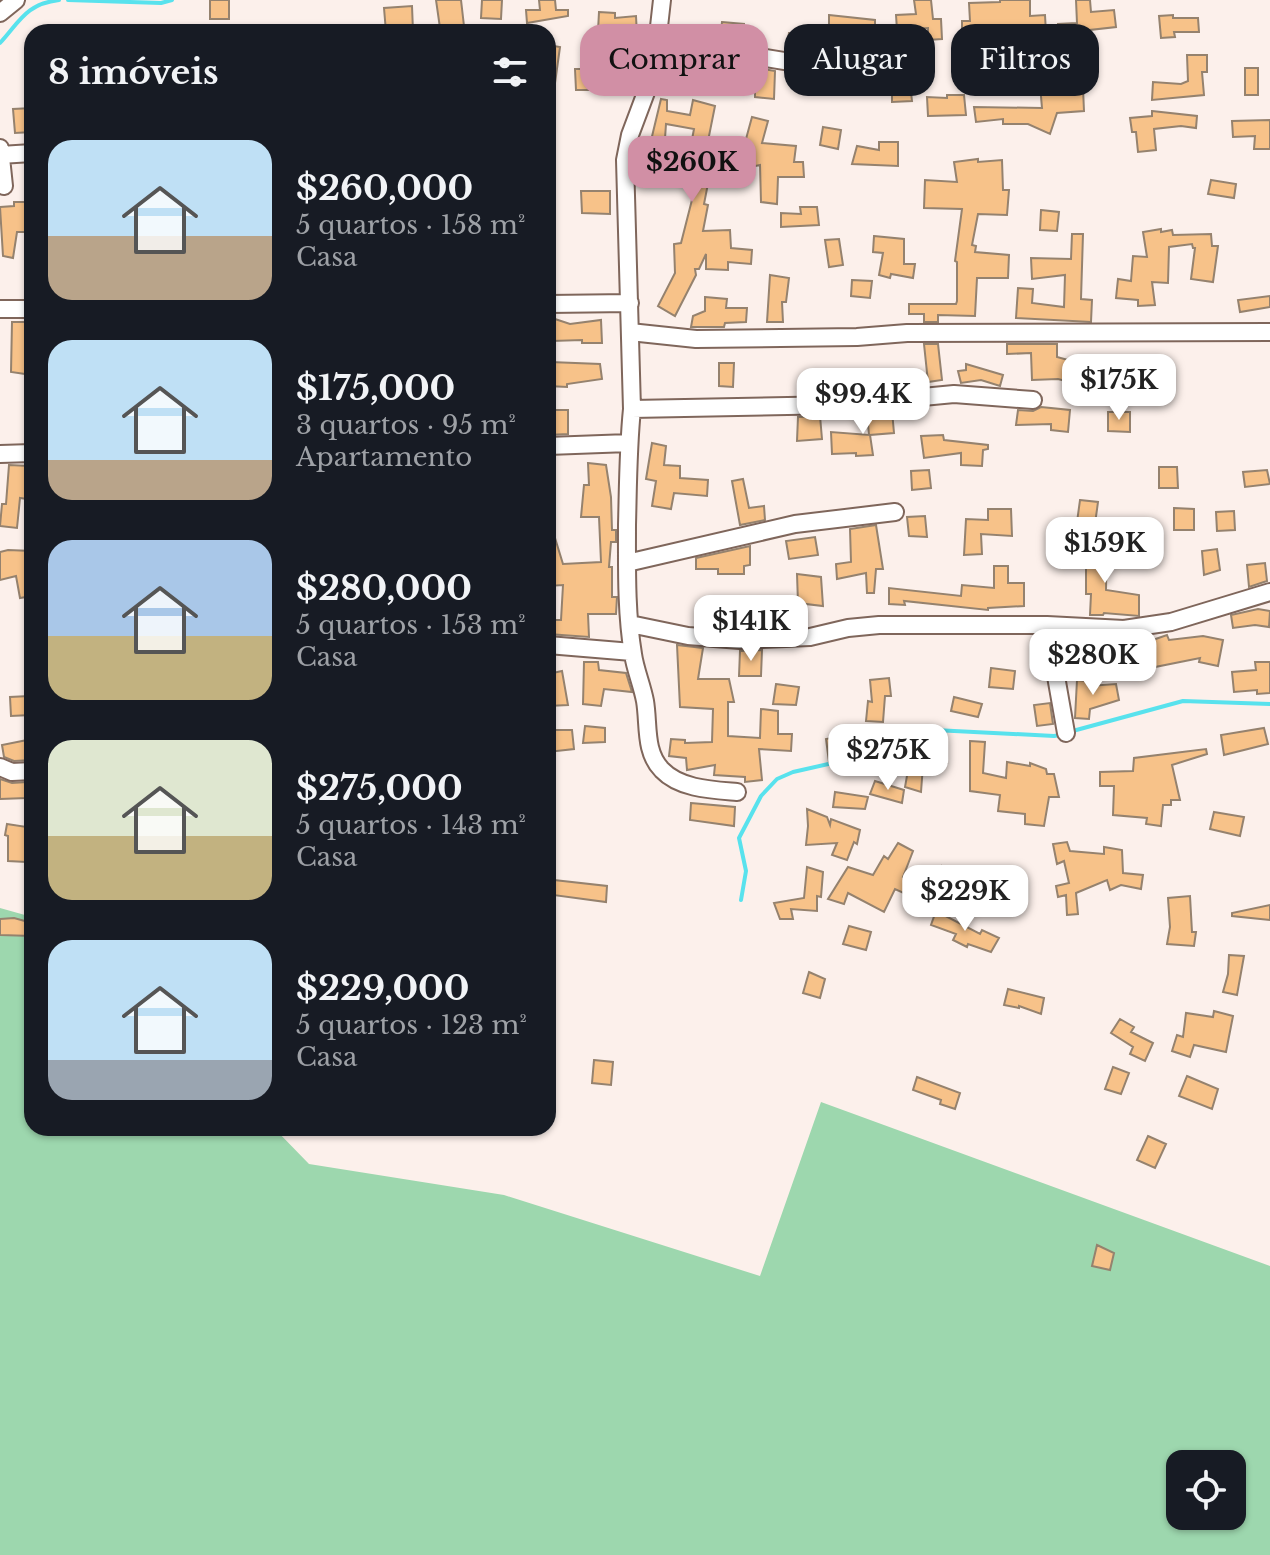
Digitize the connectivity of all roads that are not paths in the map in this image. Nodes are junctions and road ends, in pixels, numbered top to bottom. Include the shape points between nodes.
1 (16, 0) edge
2 (662, 0) edge
3 (0, 13) edge
4 (659, 24) edge
5 (645, 96) edge
6 (0, 148) edge
7 (24, 154) edge
8 (0, 155) edge
9 (4, 186) dead end
10 (630, 303) junction
11 (556, 304) edge
12 (0, 309) edge
13 (24, 309) edge
14 (630, 332) junction
15 (1270, 332) edge
16 (1033, 400) dead end
17 (632, 409) junction
18 (629, 443) junction
19 (556, 446) edge
20 (24, 453) edge
21 (0, 454) edge
22 (895, 512) dead end
23 (627, 563) junction
24 (1270, 592) edge
25 (630, 624) junction
26 (1047, 625) junction
27 (556, 646) edge
28 (632, 652) junction
29 (1066, 733) dead end
30 (0, 767) edge
31 (24, 771) edge
32 (737, 792) dead end

1 - 3 street
2 - 4 street
5 - 10 street via 625,160
6 - 8 street
7 - 8 street
8 - 9 street
10 - 11 street
10 - 14 street
12 - 13 street
14 - 15 street via 696,339
14 - 17 street
16 - 17 street via 954,394 839,405
17 - 18 street
18 - 19 street
18 - 23 street
20 - 21 street
22 - 23 street via 795,524
23 - 25 street
24 - 26 street via 1171,622 1124,629
25 - 26 street via 740,640 810,637 879,625
25 - 28 street
26 - 29 street
27 - 28 street
28 - 32 street via 651,752 661,769 684,783
30 - 31 street

